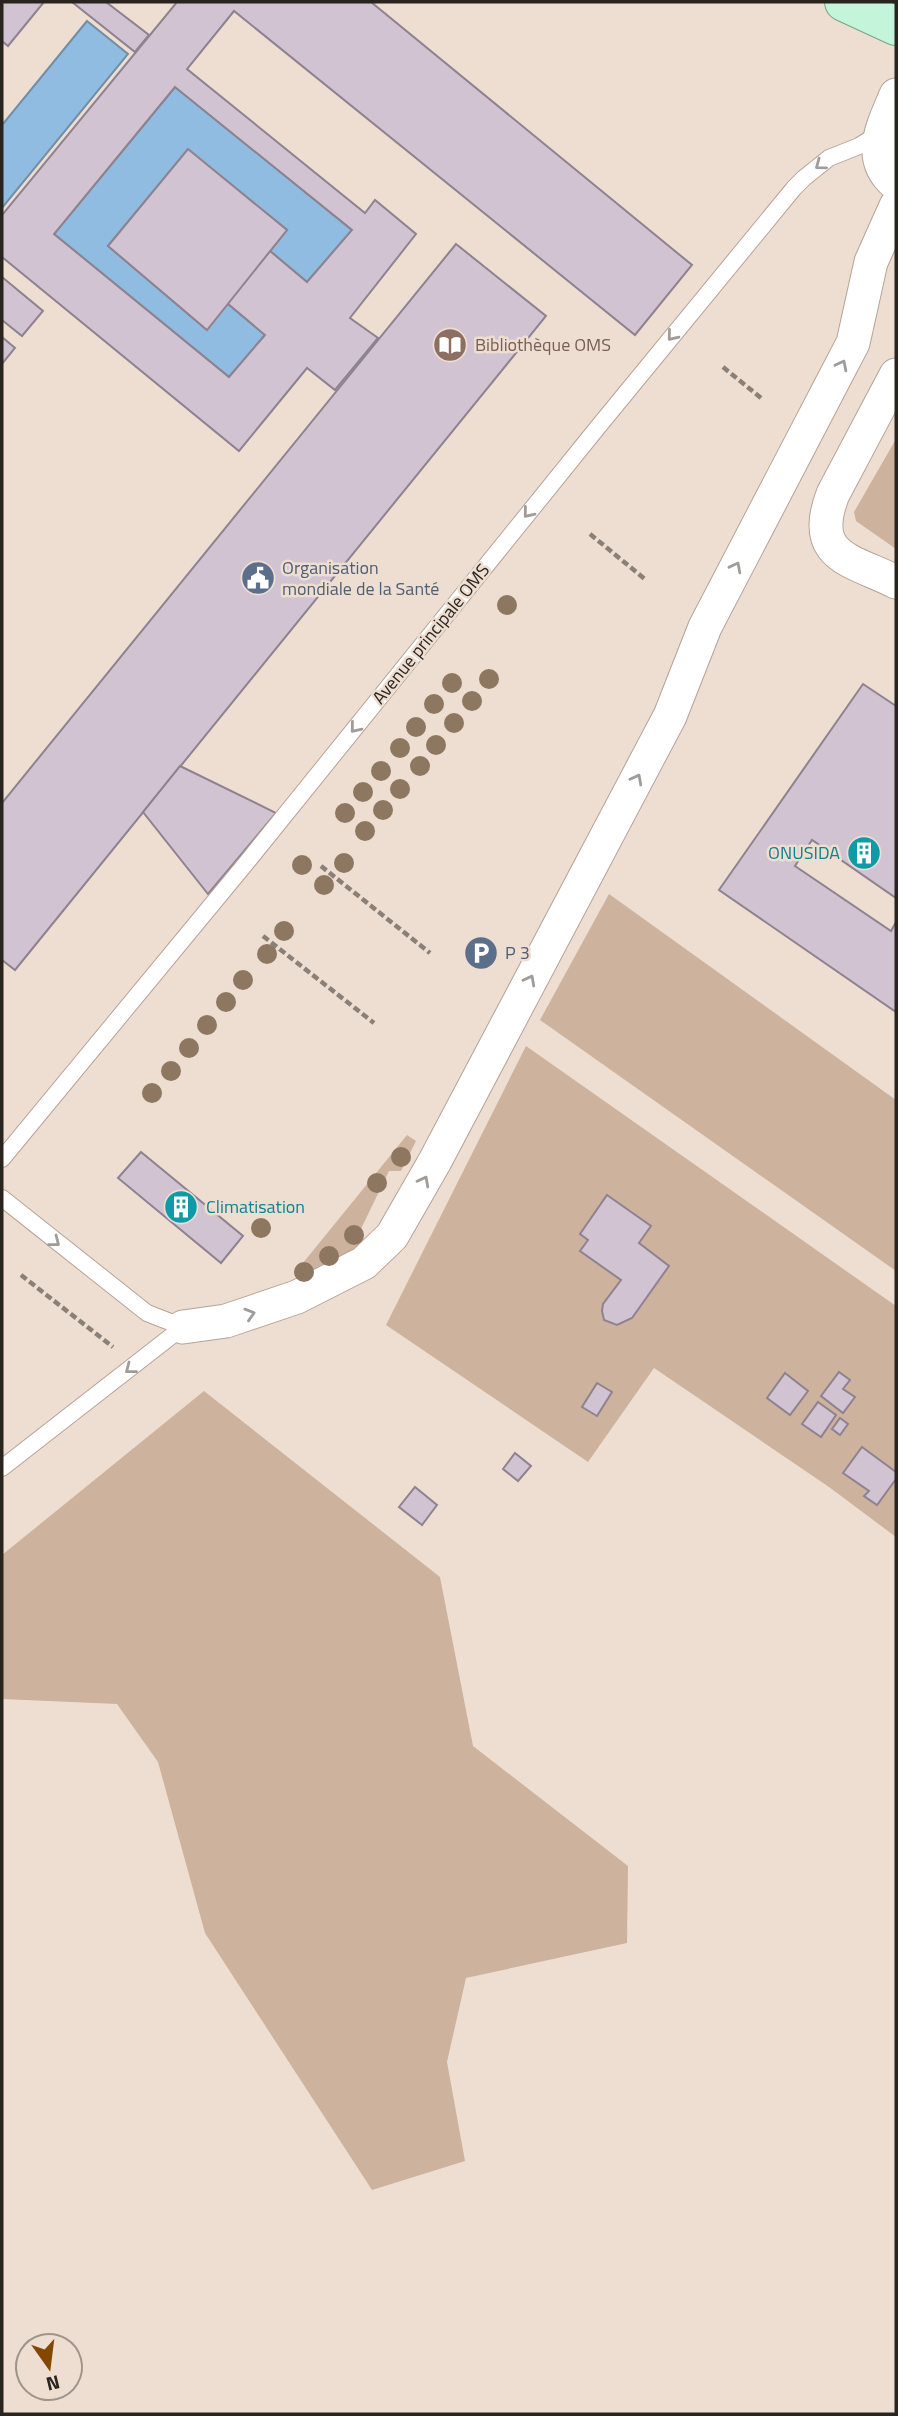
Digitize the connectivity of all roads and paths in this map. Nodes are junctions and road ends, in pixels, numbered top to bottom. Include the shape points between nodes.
1 (844, 2) edge
2 (896, 26) edge
3 (896, 95) edge
4 (880, 133) junction
5 (896, 184) edge
6 (891, 216) edge
7 (723, 368) dead end
8 (896, 375) edge
9 (761, 398) dead end
10 (590, 534) dead end
11 (646, 580) dead end
12 (896, 582) edge
13 (321, 866) dead end
14 (263, 936) dead end
15 (430, 953) dead end
16 (374, 1023) dead end
17 (2, 1159) edge
18 (2, 1198) edge
19 (21, 1275) dead end
20 (183, 1327) junction
21 (120, 1346) dead end
22 (2, 1468) edge

1 - 2 main road
3 - 4 street
4 - 5 street via 881,164
4 -> 17 lane, Avenue principale OMS via 829,158 794,188
20 -> 6 street via 226,1321 296,1297 364,1263 392,1236 670,716 705,627 848,353 871,262
7 - 9 path
8 - 12 street via 826,515 832,546 844,558
10 - 11 path
13 - 15 path
14 - 16 path
18 -> 20 lane via 147,1313
19 - 21 path via 113,1348
20 -> 22 lane

